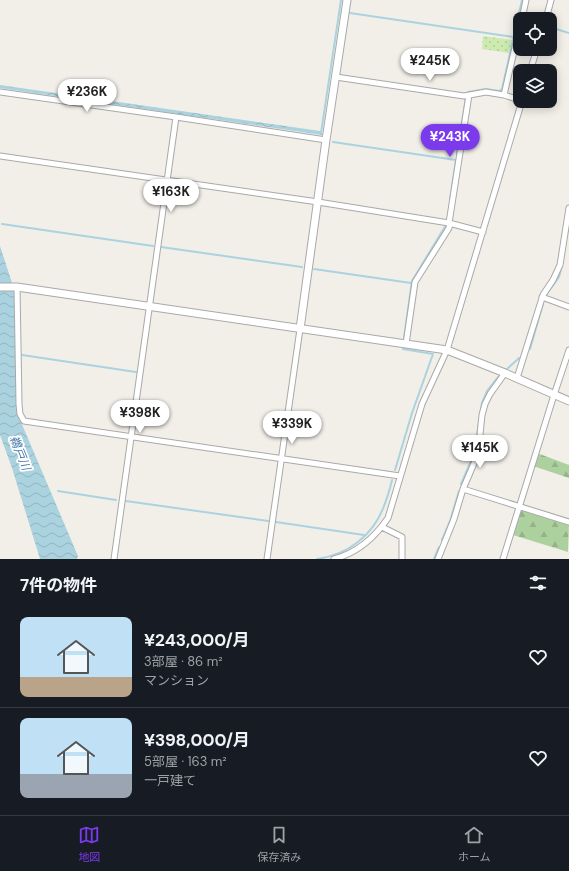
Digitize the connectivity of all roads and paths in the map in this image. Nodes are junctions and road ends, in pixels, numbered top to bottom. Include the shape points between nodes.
1 (347, 0) edge
2 (526, 0) edge
3 (551, 0) edge
4 (523, 12) edge
5 (548, 12) edge
6 (513, 56) edge
7 (336, 77) junction
8 (0, 92) edge
9 (469, 95) junction
10 (504, 95) junction
11 (513, 98) edge
12 (519, 108) edge
13 (176, 117) junction
14 (326, 140) junction
15 (0, 156) edge
16 (167, 181) junction
17 (318, 202) junction
18 (569, 208) edge
19 (450, 223) junction
20 (483, 232) junction
21 (0, 287) edge
22 (17, 287) junction
23 (542, 297) junction
24 (150, 307) junction
25 (569, 307) edge
26 (300, 329) junction
27 (406, 344) junction
28 (447, 350) junction
29 (569, 350) edge
30 (505, 373) junction
31 (517, 378) junction
32 (554, 394) junction
33 (569, 401) edge
34 (131, 436) junction
35 (281, 458) junction
36 (400, 476) junction
37 (463, 489) junction
38 (519, 506) junction
39 (569, 522) edge
40 (382, 527) junction
41 (114, 559) edge
42 (267, 559) edge
43 (334, 559) edge
44 (402, 559) edge
45 (438, 559) edge
46 (503, 559) edge

1 - 7 street
2 - 4 street
3 - 5 street
6 - 10 street
7 - 9 street
7 - 14 street
8 - 13 street
9 - 10 street via 486,92
9 - 19 street
10 - 11 street
12 - 20 street
13 - 14 street
13 - 16 street
14 - 17 street
15 - 16 street
16 - 17 street
16 - 24 street
17 - 19 street
17 - 26 street
18 - 23 street via 560,265
19 - 20 street
19 - 27 street via 415,282
20 - 28 street
21 - 22 street
22 - 24 street
22 - 34 street via 19,404 24,421
23 - 25 street
23 - 31 street
24 - 26 street
24 - 34 street
26 - 27 street
26 - 35 street
27 - 28 street
28 - 30 street
28 - 36 street via 422,404
29 - 32 street
30 - 31 street
30 - 37 street via 485,404 478,454
31 - 32 street
32 - 33 street
32 - 38 street
34 - 35 street
34 - 41 street
35 - 36 street
35 - 42 street
36 - 40 street via 388,518
37 - 38 street
37 - 45 street
38 - 39 street
38 - 46 street
40 - 43 street via 357,549
40 - 44 street via 402,537

